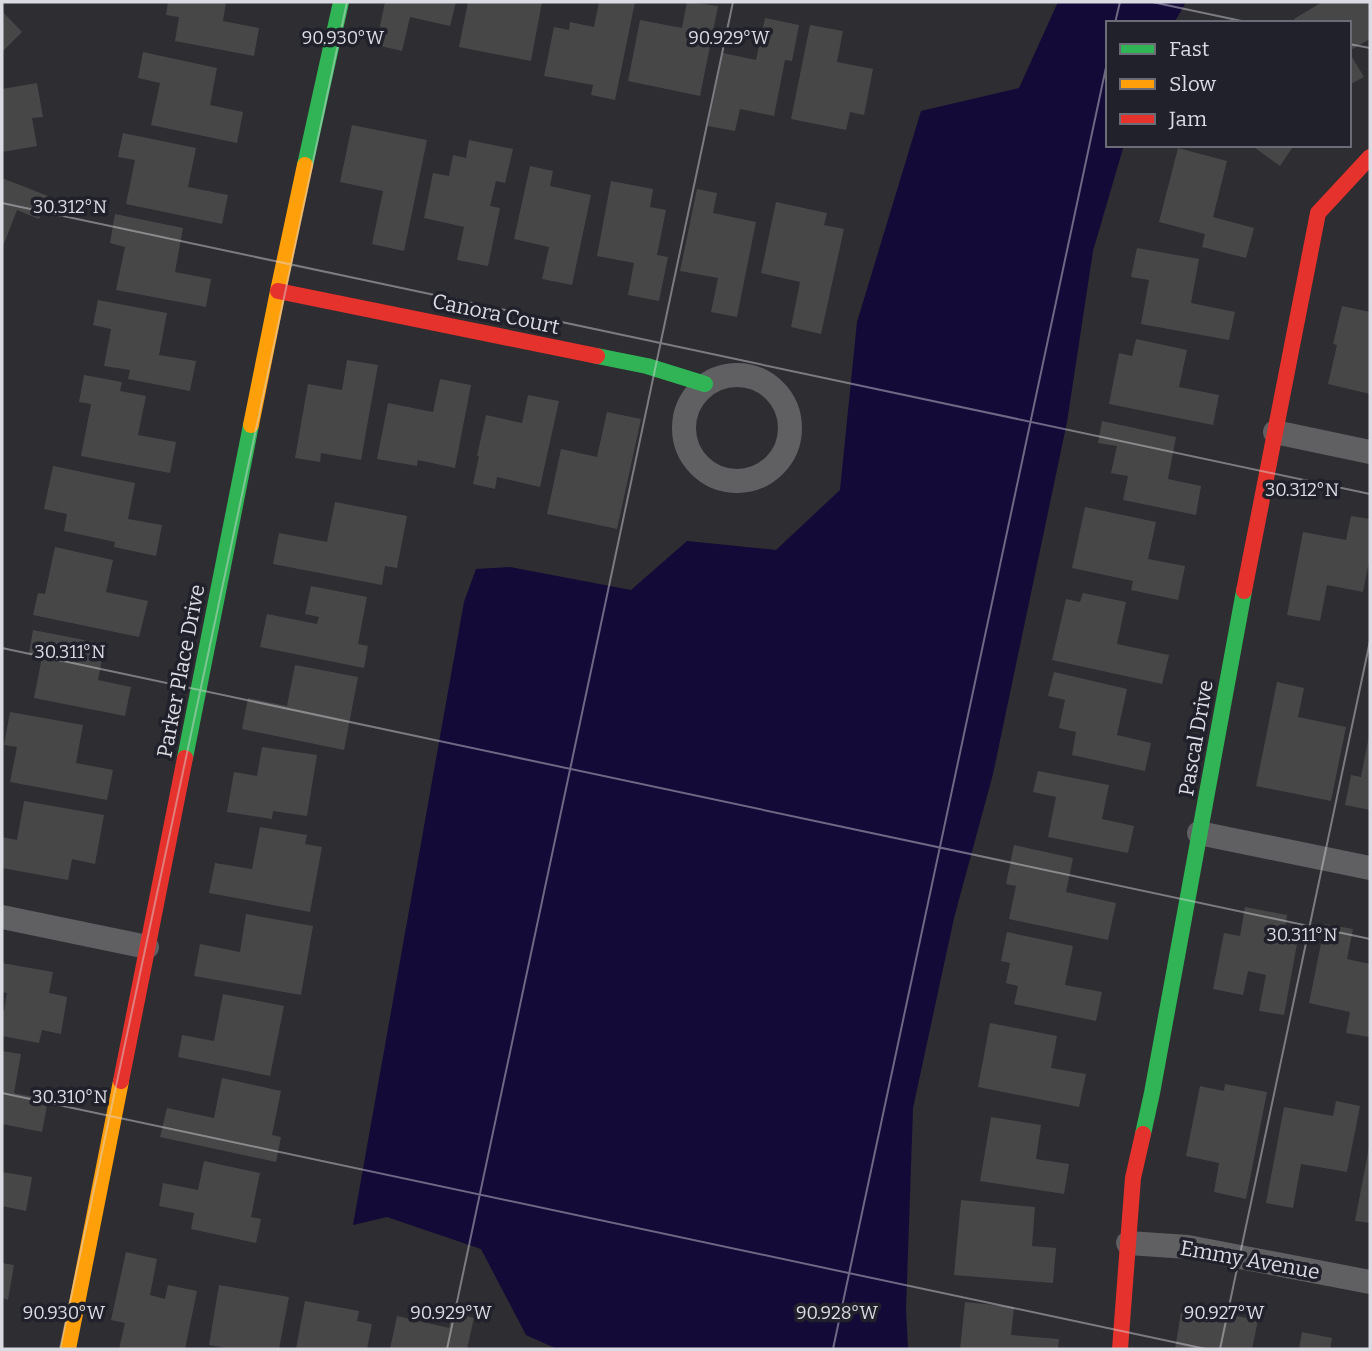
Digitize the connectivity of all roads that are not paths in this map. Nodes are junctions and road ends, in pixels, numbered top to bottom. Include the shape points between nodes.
1 (341, 2) edge
2 (1370, 157) edge
3 (278, 291) junction
4 (705, 384) junction
5 (1275, 432) junction
6 (1370, 452) edge
7 (1199, 833) junction
8 (1370, 867) edge
9 (2, 917) edge
10 (147, 947) junction
11 (1128, 1243) junction
12 (1370, 1282) edge
13 (68, 1349) edge
14 (1120, 1349) edge

1 - 3 street, Parker Place Drive
2 - 5 street, Pascal Drive via 1318,213
3 - 4 street, Canora Court via 647,366
3 - 10 street, Parker Place Drive
4 - 4 street via 684,415 688,451 714,477 741,481 767,472 788,446 788,412 780,397 769,385 737,374
5 - 6 street
5 - 7 street, Pascal Drive
7 - 8 street
7 - 11 street, Pascal Drive via 1133,1178
9 - 10 street
10 - 13 street, Parker Place Drive
11 - 12 street, Emmy Avenue via 1188,1247
11 - 14 street, Pascal Drive

